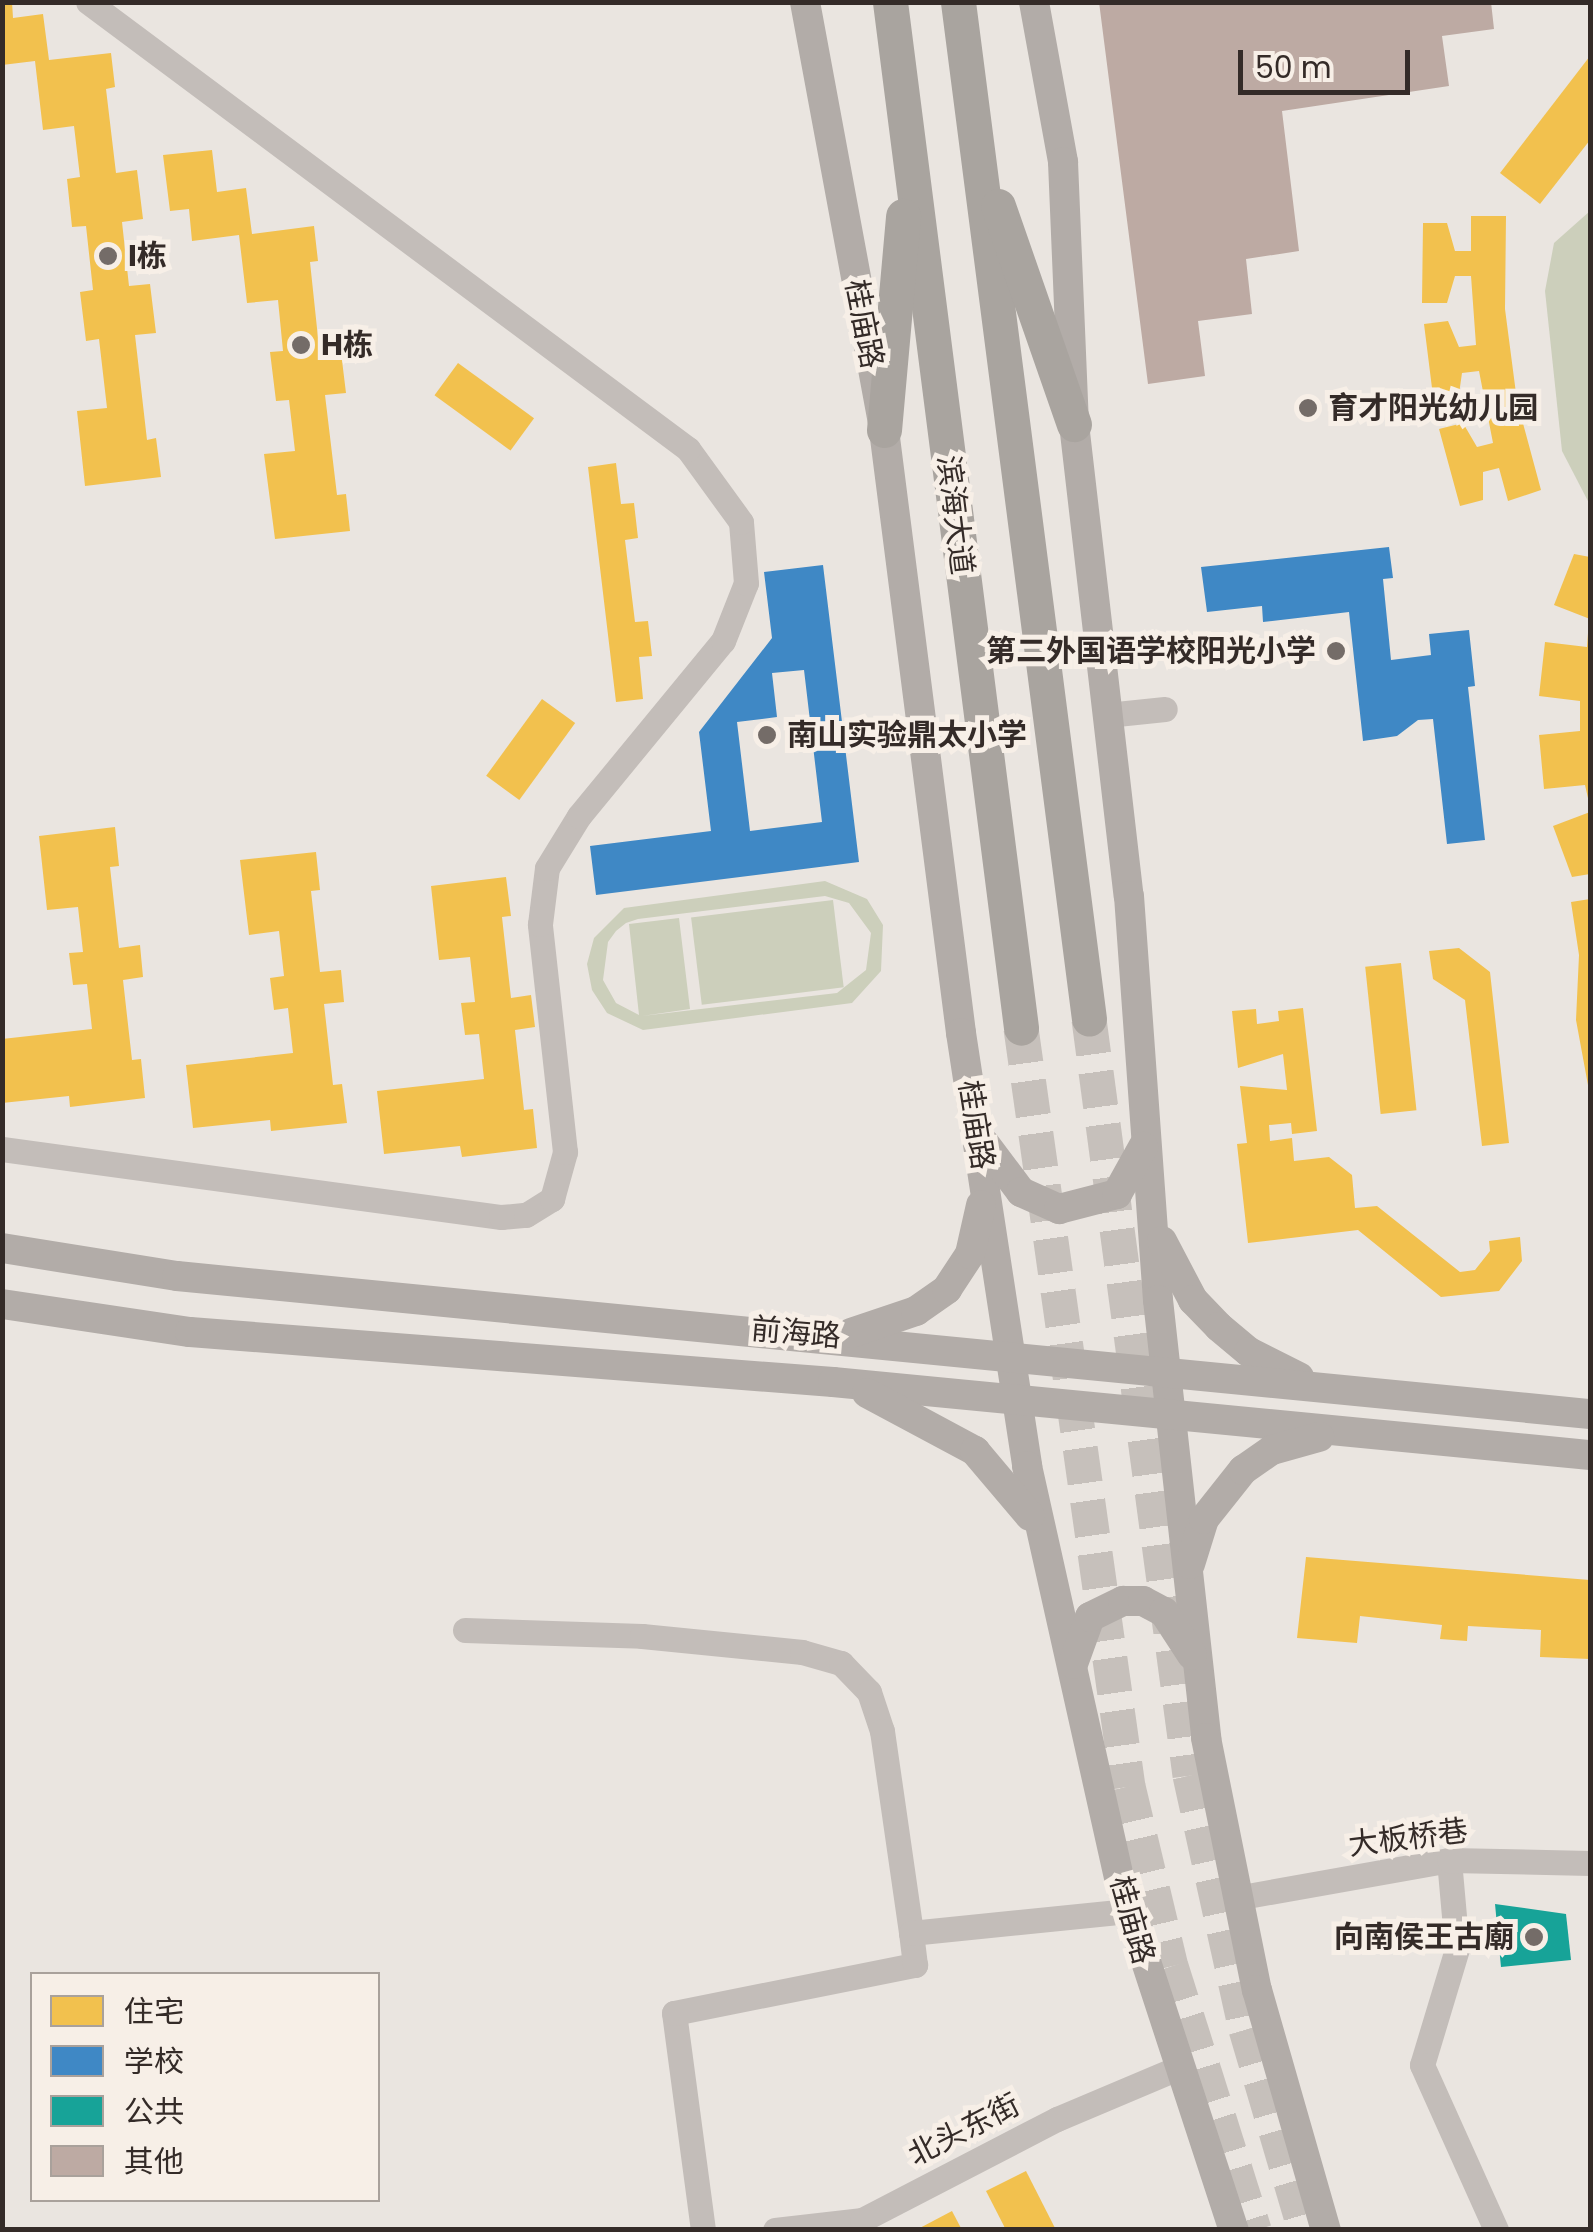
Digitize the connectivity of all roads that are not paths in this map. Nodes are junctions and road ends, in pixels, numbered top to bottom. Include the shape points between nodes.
1 (88, 2) edge
2 (805, 2) edge
3 (818, 2) edge
4 (890, 2) edge
5 (958, 2) edge
6 (1034, 2) edge
7 (810, 37) junction
8 (974, 129) junction
9 (907, 136) junction
10 (1074, 424) junction
11 (884, 430) junction
12 (1165, 709) dead end
13 (1107, 716) junction
14 (1089, 1019) tunnel mouth
15 (1021, 1028) tunnel mouth
16 (1147, 1121) junction
17 (978, 1133) junction
18 (2, 1148) edge
19 (983, 1167) junction
20 (1152, 1198) junction
21 (2, 1248) edge
22 (2, 1304) edge
23 (835, 1337) junction
24 (1008, 1354) junction
25 (1165, 1371) junction
26 (833, 1382) junction
27 (1335, 1390) junction
28 (1016, 1399) junction
29 (1170, 1414) junction
30 (1590, 1414) edge
31 (1346, 1433) junction
32 (1590, 1455) edge
33 (1042, 1541) junction
34 (1188, 1592) junction
35 (465, 1630) dead end
36 (1197, 1667) junction
37 (1074, 1684) junction
38 (1449, 1860) junction
39 (1590, 1863) edge
40 (1236, 1898) junction
41 (1128, 1911) junction
42 (911, 1933) junction
43 (1178, 2068) junction
44 (703, 2230) edge
45 (775, 2230) edge
46 (1234, 2230) edge
47 (1326, 2230) edge
48 (1496, 2230) edge

1 - 18 street via 688,449 740,522 746,583 722,641 579,816 544,880 540,924 565,1152 552,1199 526,1215 501,1217
2 - 7 main road, 桂庙路
3 - 7 main road
4 - 9 highway, 滨海大道
5 - 8 highway
6 - 10 main road via 1064,162
7 - 11 main road, 桂庙路
8 - 10 highway
8 - 14 highway
9 - 11 highway
9 - 15 highway, 滨海大道
10 - 13 main road
11 - 17 main road, 桂庙路
12 - 13 street
13 - 16 main road
16 - 17 main road via 1130,1180 1117,1194 1080,1209 1042,1205 1021,1192
16 - 20 main road
17 - 19 main road, 桂庙路
19 - 23 main road via 978,1230 958,1276 916,1310
19 - 24 main road, 桂庙路
20 - 25 main road
20 - 27 main road via 1173,1269 1219,1327 1287,1373
21 - 23 main road, 前海路 via 177,1276
22 - 26 main road, 前海路 via 190,1332
23 - 24 main road, 前海路
24 - 25 main road, 前海路
24 - 28 main road, 桂庙路
25 - 27 main road, 前海路
25 - 29 main road
26 - 28 main road, 前海路
26 - 33 main road via 896,1405 976,1451 1012,1487
27 - 30 main road, 前海路
28 - 29 main road, 前海路
28 - 33 main road, 桂庙路
29 - 31 main road, 前海路
29 - 34 main road
31 - 32 main road, 前海路
31 - 34 main road via 1272,1450 1220,1493 1191,1554
33 - 37 main road, 桂庙路
34 - 36 main road
35 - 42 street via 642,1636 802,1652 841,1663 869,1692 882,1732
36 - 37 main road via 1164,1612 1143,1601 1123,1601 1090,1617 1073,1656
36 - 40 main road
37 - 41 main road, 桂庙路
38 - 39 street, 大板桥巷
38 - 40 street, 大板桥巷
38 - 48 street via 1457,1949 1422,2064
40 - 47 main road
41 - 42 street
41 - 43 main road, 桂庙路
42 - 44 street via 914,1965 674,2013
43 - 45 street, 北头东街 via 1057,2118 862,2220
43 - 46 main road, 桂庙路

